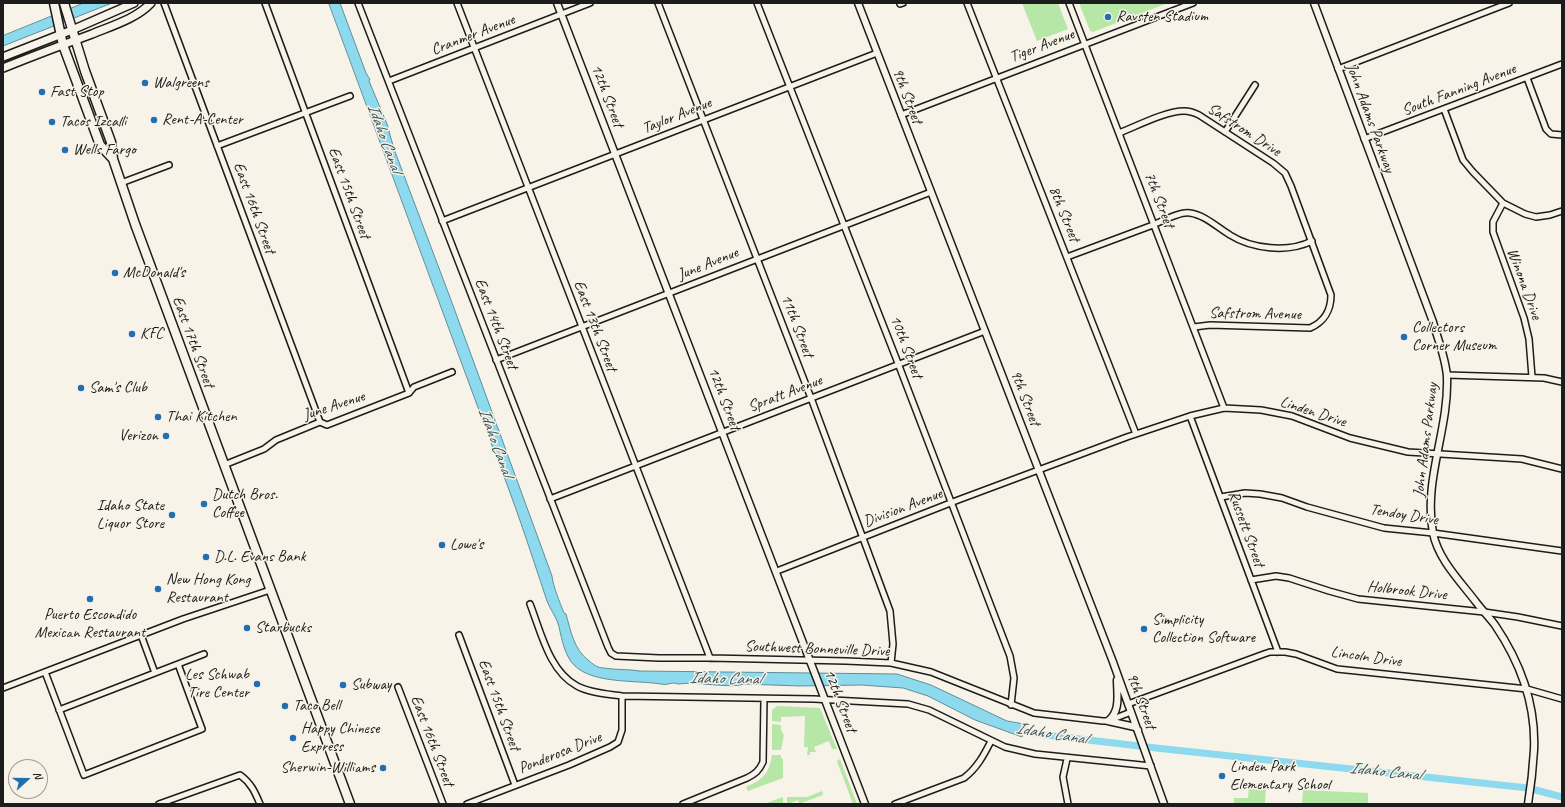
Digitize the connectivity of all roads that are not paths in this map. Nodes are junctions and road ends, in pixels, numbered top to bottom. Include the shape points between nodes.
1 (134, 3) edge
2 (151, 3) edge
3 (164, 3) edge
4 (265, 3) edge
5 (358, 3) edge
6 (457, 3) edge
7 (557, 3) edge
8 (590, 3) edge
9 (658, 3) edge
10 (757, 3) edge
11 (858, 3) edge
12 (967, 3) edge
13 (1069, 3) edge
14 (1193, 3) edge
15 (1314, 3) edge
16 (1509, 3) edge
17 (65, 5) edge
18 (55, 6) edge
19 (561, 14) junction
20 (60, 30) junction
21 (72, 30) junction
22 (75, 40) junction
23 (1085, 44) junction
24 (63, 45) junction
25 (474, 48) junction
26 (877, 53) junction
27 (3, 56) edge
28 (1562, 64) edge
29 (3, 68) edge
30 (1338, 69) junction
31 (996, 78) junction
32 (1527, 78) junction
33 (389, 81) junction
34 (1255, 85) dead end
35 (789, 86) junction
36 (350, 96) dead end
37 (1444, 109) junction
38 (305, 112) junction
39 (901, 115) junction
40 (703, 119) junction
41 (1225, 132) junction
42 (1119, 133) junction
43 (1562, 135) edge
44 (1364, 139) junction
45 (217, 146) junction
46 (616, 154) junction
47 (112, 159) junction
48 (169, 165) dead end
49 (121, 183) junction
50 (527, 188) junction
51 (931, 192) junction
52 (1503, 203) junction
53 (1562, 212) edge
54 (442, 221) junction
55 (1155, 224) junction
56 (845, 226) junction
57 (1312, 241) junction
58 (1067, 257) junction
59 (757, 258) junction
60 (669, 293) junction
61 (581, 326) junction
62 (1194, 327) junction
63 (985, 331) junction
64 (496, 360) junction
65 (899, 365) junction
66 (452, 372) dead end
67 (1447, 375) junction
68 (1532, 377) junction
69 (1562, 382) edge
70 (409, 393) junction
71 (811, 398) junction
72 (1224, 408) junction
73 (1190, 416) junction
74 (320, 422) junction
75 (723, 432) junction
76 (1136, 434) junction
77 (1438, 454) junction
78 (224, 465) junction
79 (636, 466) junction
80 (1562, 469) edge
81 (1039, 470) junction
82 (1221, 497) junction
83 (550, 499) junction
84 (951, 503) junction
85 (1433, 533) junction
86 (862, 538) junction
87 (1562, 551) edge
88 (777, 571) junction
89 (1251, 580) junction
90 (270, 590) junction
91 (530, 604) dead end
92 (1484, 612) junction
93 (1562, 626) edge
94 (142, 635) junction
95 (459, 635) dead end
96 (1278, 652) junction
97 (611, 653) joint
98 (204, 654) dead end
99 (710, 658) junction
100 (811, 660) junction
101 (891, 663) junction
102 (178, 664) junction
103 (45, 672) junction
104 (155, 673) junction
105 (1117, 675) junction
106 (398, 687) dead end
107 (3, 688) edge
108 (1527, 689) junction
109 (622, 696) junction
110 (764, 699) junction
111 (1562, 699) edge
112 (826, 700) junction
113 (1128, 704) junction
114 (1011, 705) junction
115 (59, 710) junction
116 (1131, 712) junction
117 (1108, 721) junction
118 (1139, 732) junction
119 (991, 741) junction
120 (1067, 759) junction
121 (1151, 766) junction
122 (515, 785) junction
123 (1528, 801) edge
124 (160, 804) edge
125 (260, 804) edge
126 (350, 804) edge
127 (443, 804) edge
128 (467, 804) edge
129 (683, 804) edge
130 (866, 804) edge
131 (895, 804) edge
132 (1068, 804) edge
133 (1164, 804) edge

1 - 21 main road
2 - 22 main road via 133,16
3 - 45 street, East 16th Street
4 - 38 street, East 15th Street
5 - 33 street, East 14th Street
6 - 25 street, East 13th Street
7 - 19 street, 12th Street
8 - 19 street, Cranmer Avenue
9 - 40 street, 11th Street
10 - 35 street, 10th Street
11 - 26 street, 9th Street
12 - 31 street, 8th Street
13 - 23 street, 7th Street
14 - 23 street, Tiger Avenue
15 - 30 street, John Adams Parkway
16 - 30 street
17 - 21 main road, East 17th Street
18 - 20 main road, East 17th Street
19 - 25 street, Cranmer Avenue
19 - 46 street, 12th Street
20 - 21 main road
20 - 24 main road, East 17th Street
20 - 27 main road
21 - 22 main road, East 17th Street
22 - 24 main road
22 - 47 main road, East 17th Street via 111,142
23 - 31 street, Tiger Avenue
23 - 42 street, 7th Street
24 - 29 main road
24 - 47 main road, East 17th Street via 100,146
25 - 33 street, Cranmer Avenue
25 - 50 street, East 13th Street
26 - 35 street, Taylor Avenue
26 - 39 street, 9th Street
28 - 32 street, South Fanning Avenue
30 - 44 street, John Adams Parkway
31 - 39 street, Tiger Avenue
31 - 58 street, 8th Street
32 - 37 street, South Fanning Avenue
32 - 43 street via 1546,129 1551,134
33 - 54 street, East 14th Street
34 - 41 street
35 - 40 street, Taylor Avenue
35 - 56 street, 10th Street
36 - 38 street
37 - 44 street, South Fanning Avenue
37 - 52 street via 1463,160
38 - 45 street
38 - 70 street, East 15th Street
39 - 51 street, 9th Street
40 - 46 street, Taylor Avenue
40 - 59 street, 11th Street
41 - 42 street, Safstrom Drive via 1199,115 1185,111 1171,113
41 - 57 street, Safstrom Drive via 1285,173
42 - 55 street, 7th Street
44 - 67 street, John Adams Parkway via 1433,322
45 - 74 street, East 16th Street
46 - 50 street, Taylor Avenue
46 - 60 street, 12th Street
47 - 49 main road, East 17th Street
48 - 49 street
49 - 78 main road, East 17th Street
50 - 54 street, Taylor Avenue
50 - 61 street, East 13th Street
51 - 56 street, June Avenue
51 - 63 street, 9th Street
52 - 53 street via 1536,217
52 - 68 street, Winona Drive via 1492,222 1493,232 1524,318 1529,339
54 - 64 street, East 14th Street
55 - 57 street via 1190,213 1249,243 1281,248 1296,247
55 - 58 street
55 - 62 street, 7th Street
56 - 59 street, June Avenue
56 - 65 street, 10th Street
57 - 62 street, Safstrom Avenue via 1331,294 1332,304 1317,326 1305,329 1210,325
58 - 76 street, 8th Street
59 - 60 street, June Avenue
59 - 71 street, 11th Street
60 - 61 street, June Avenue
60 - 75 street, 12th Street
61 - 64 street, June Avenue
61 - 79 street, East 13th Street
62 - 72 street, 7th Street
63 - 65 street, Spratt Avenue
63 - 81 street, 9th Street
64 - 83 street, East 14th Street
65 - 71 street, Spratt Avenue
65 - 84 street, 10th Street
66 - 70 street, June Avenue via 414,387
67 - 68 street
67 - 77 street, John Adams Parkway via 1445,416
68 - 69 street
70 - 74 street, June Avenue via 327,424
71 - 75 street, Spratt Avenue
71 - 86 street, 11th Street
72 - 73 street, Linden Drive
72 - 77 street, Linden Drive via 1261,410 1292,416 1369,443 1408,452
73 - 76 street, Linden Drive
73 - 82 street, Russett Street
74 - 78 street, June Avenue via 276,440 264,450
75 - 79 street, Spratt Avenue
75 - 88 street, 12th Street
76 - 81 street, Linden Drive
77 - 80 street, Linden Drive via 1522,459
77 - 85 street, John Adams Parkway via 1430,499
78 - 90 main road, East 17th Street
79 - 83 street, Spratt Avenue
79 - 99 street, East 13th Street
81 - 84 street, Division Avenue
81 - 105 street, 9th Street
82 - 85 street, Tendoy Drive via 1244,493 1274,496 1384,528
82 - 89 street, Russett Street
83 - 97 street, East 14th Street
84 - 86 street, Division Avenue
84 - 114 street, 10th Street via 1010,656 1014,678
85 - 87 street, Tendoy Drive
85 - 92 street, John Adams Parkway via 1444,559
86 - 88 street, Division Avenue
86 - 101 street, 11th Street via 890,611 893,644
88 - 100 street, 12th Street
89 - 92 street, Holbrook Drive via 1276,576 1358,598
89 - 96 street, Russett Street
90 - 94 street
90 - 126 main road, East 17th Street
91 - 109 street via 551,658 566,678 581,688
92 - 93 street, Holbrook Drive
92 - 108 street, John Adams Parkway via 1509,649
94 - 103 street
94 - 104 street
95 - 122 street, East 15th Street
96 - 108 street, Lincoln Drive via 1296,654 1338,669
96 - 113 street, Lincoln Drive via 1258,656
97 - 99 street, Southwest Bonneville Drive via 616,656
98 - 102 street
99 - 100 street, Southwest Bonneville Drive
100 - 101 street, Southwest Bonneville Drive
100 - 112 street, 12th Street
101 - 114 street, Southwest Bonneville Drive via 932,672
102 - 104 street
102 - 115 street via 202,729 84,774
103 - 107 street
103 - 115 street
104 - 115 street
105 - 113 street, 9th Street
105 - 117 street via 1117,711
106 - 127 street, East 16th Street
108 - 111 street, Lincoln Drive
108 - 123 street, John Adams Parkway via 1534,737 1532,780
109 - 110 street
109 - 122 street, Ponderosa Drive via 622,730 618,742 569,765
110 - 112 street
110 - 129 street via 761,768 747,778
112 - 119 street via 918,706
112 - 130 street, 12th Street
113 - 116 street, 9th Street
114 - 117 street, Southwest Bonneville Drive via 1034,713
116 - 117 street, Southwest Bonneville Drive
116 - 118 street, 9th Street
117 - 118 street via 1135,727
118 - 121 street, 9th Street
119 - 120 street via 1005,747
119 - 131 street via 972,773
120 - 121 street
120 - 132 street via 1063,777
121 - 133 street, 9th Street
122 - 128 street, Ponderosa Drive
124 - 125 street via 240,775 253,788

